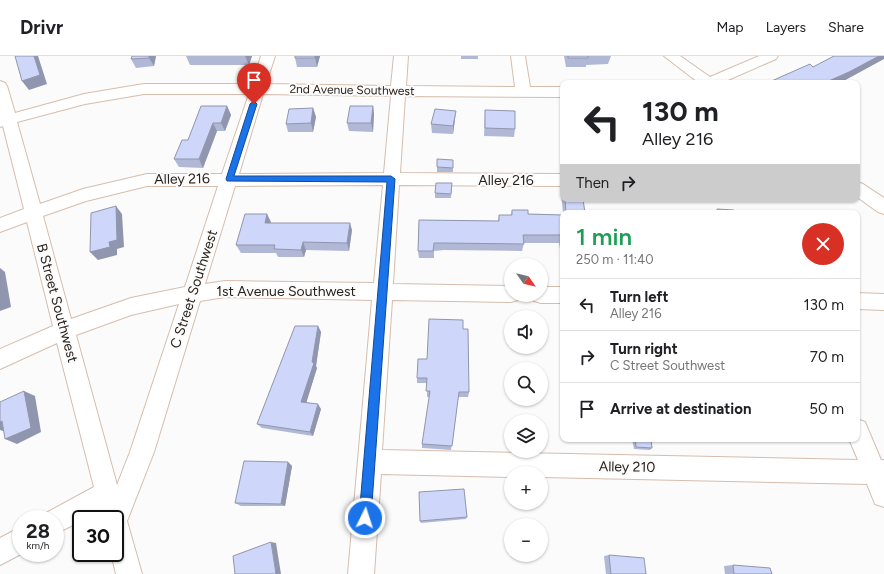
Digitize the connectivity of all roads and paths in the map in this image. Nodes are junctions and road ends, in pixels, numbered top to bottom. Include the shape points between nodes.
1 (268, 56) edge
2 (401, 56) edge
3 (518, 56) edge
4 (671, 56) edge
5 (771, 56) edge
6 (705, 80) edge
7 (716, 80) edge
8 (0, 86) edge
9 (258, 89) junction
10 (397, 91) junction
11 (523, 91) junction
12 (560, 92) edge
13 (4, 121) edge
14 (230, 179) junction
15 (391, 179) junction
16 (560, 180) edge
17 (860, 190) edge
18 (884, 207) edge
19 (33, 213) junction
20 (0, 225) edge
21 (383, 292) junction
22 (193, 293) junction
23 (504, 294) edge
24 (548, 295) edge
25 (560, 295) edge
26 (860, 301) edge
27 (884, 302) edge
28 (65, 330) junction
29 (0, 358) edge
30 (860, 436) edge
31 (370, 462) junction
32 (879, 472) edge
33 (107, 493) junction
34 (884, 495) edge
35 (112, 510) edge
36 (119, 510) edge
37 (64, 517) edge
38 (12, 545) edge
39 (0, 552) edge
40 (124, 555) edge
41 (129, 574) edge
42 (360, 574) edge

1 - 9 street, C Street Southwest
2 - 10 street
3 - 11 street
4 - 6 street
5 - 7 street
8 - 13 street, B Street Southwest
9 - 10 street, 2nd Avenue Southwest
9 - 13 street, 2nd Avenue Southwest via 144,89 84,99
9 - 14 street, C Street Southwest
10 - 11 street, 2nd Avenue Southwest
10 - 15 street
11 - 12 street, 2nd Avenue Southwest
13 - 19 street, B Street Southwest
14 - 15 street, Alley 216
14 - 19 street, Alley 216 via 147,180 84,196
14 - 22 street, C Street Southwest
15 - 16 street, Alley 216
15 - 21 street
17 - 18 street
19 - 20 street, Alley 216
19 - 28 street, B Street Southwest
21 - 22 street, 1st Avenue Southwest via 226,289
21 - 23 street, 1st Avenue Southwest
21 - 31 street
22 - 28 street, 1st Avenue Southwest via 120,310
22 - 36 street, C Street Southwest via 142,452
24 - 25 street
26 - 27 street
28 - 29 street, 1st Avenue Southwest
28 - 33 street, B Street Southwest
30 - 32 street
31 - 32 street, Alley 210
31 - 42 street
32 - 34 street
33 - 35 street, B Street Southwest
33 - 37 street
38 - 39 street
40 - 41 street, B Street Southwest

